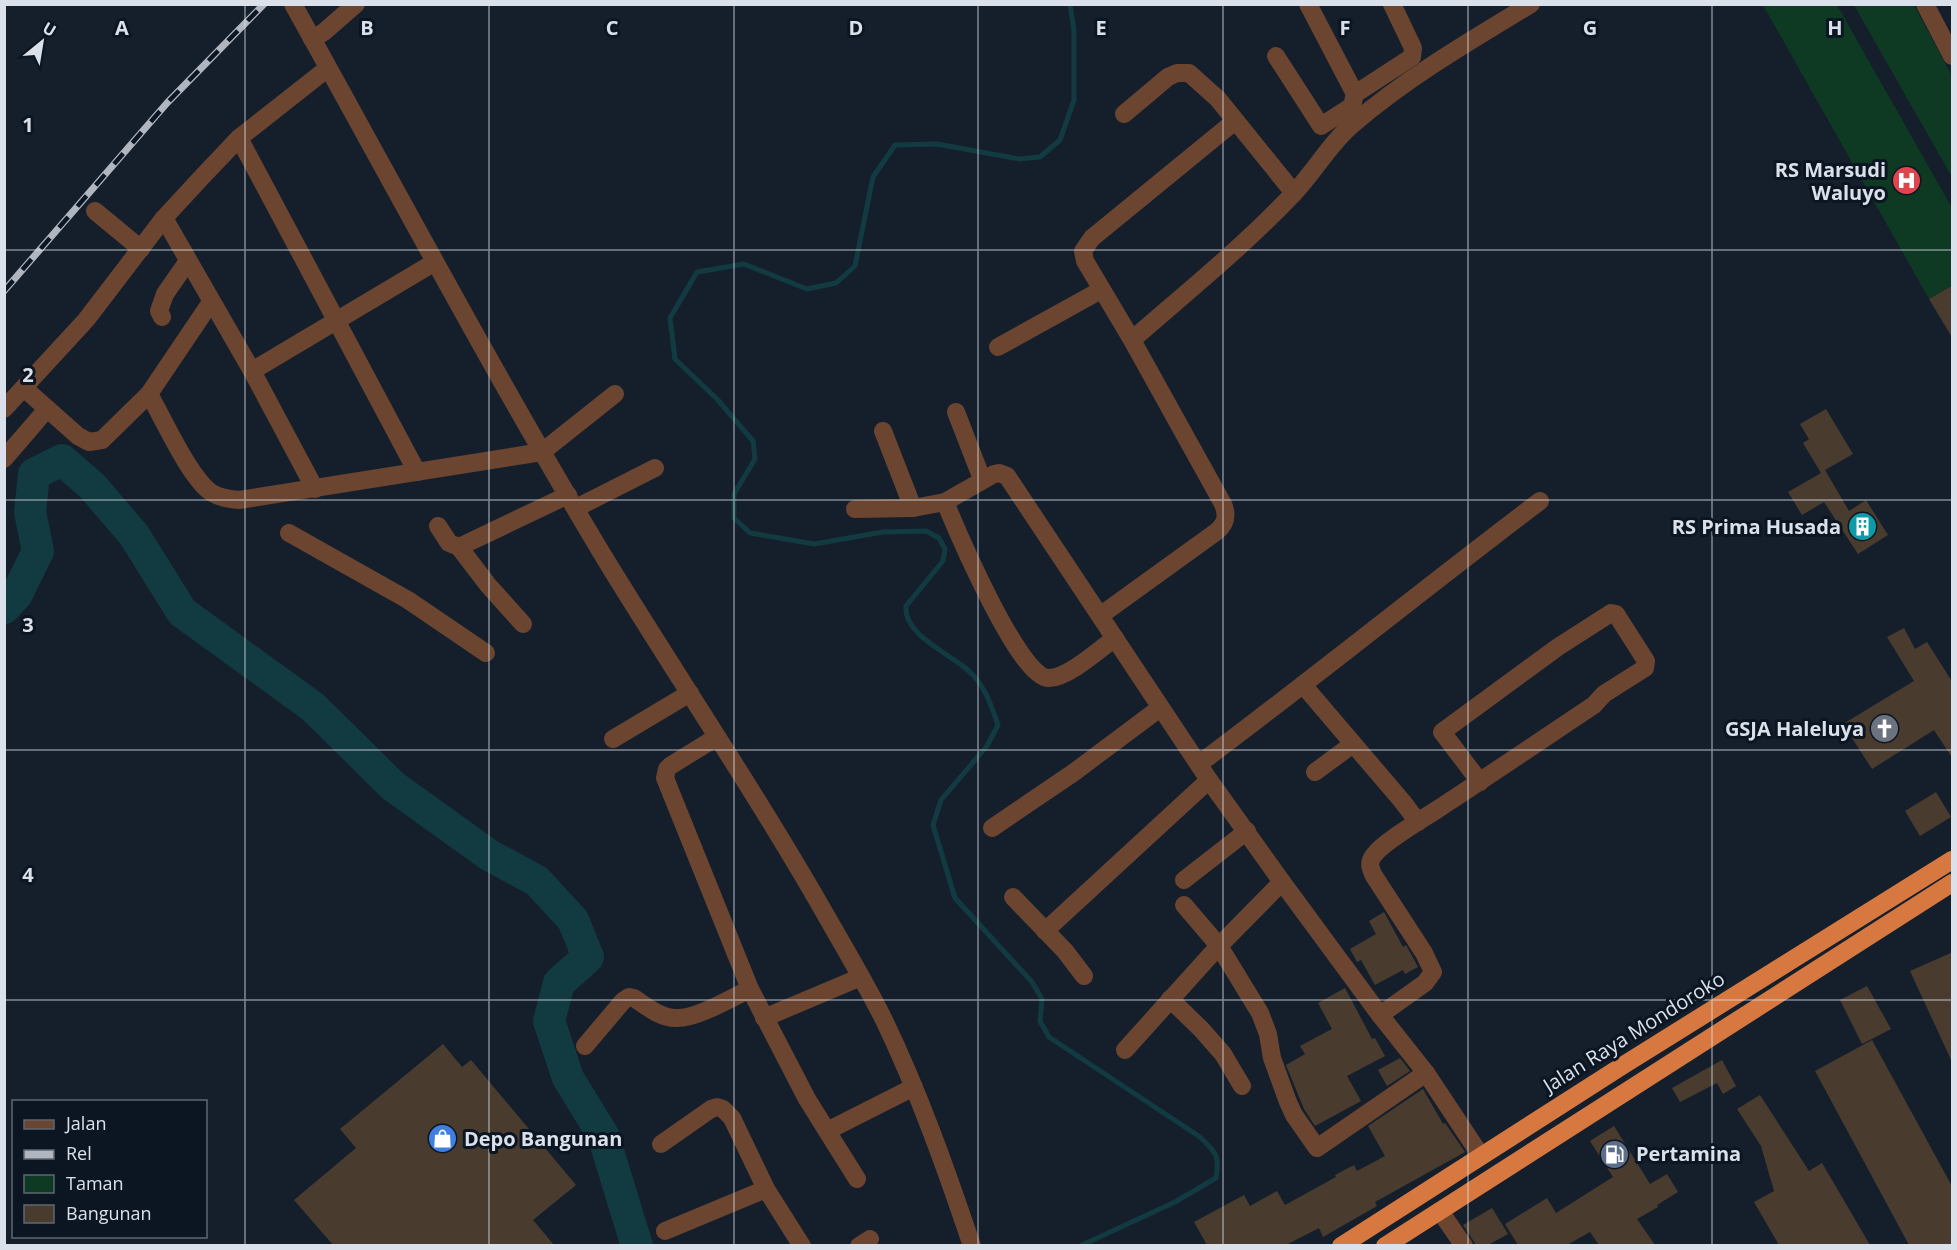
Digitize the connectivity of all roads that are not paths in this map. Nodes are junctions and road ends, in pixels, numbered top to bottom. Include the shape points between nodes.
1 (293, 4) edge
2 (357, 4) edge
3 (1308, 4) edge
4 (1392, 4) edge
5 (1531, 4) edge
6 (1925, 4) edge
7 (312, 39) junction
8 (1276, 56) dead end
9 (1953, 56) edge
10 (328, 68) junction
11 (1400, 77) junction
12 (1375, 82) junction
13 (1355, 94) junction
14 (1384, 99) junction
15 (1124, 114) dead end
16 (1235, 121) junction
17 (239, 138) junction
18 (1294, 193) junction
19 (95, 211) dead end
20 (164, 218) junction
21 (141, 249) junction
22 (188, 261) junction
23 (435, 262) junction
24 (1101, 290) junction
25 (211, 302) junction
26 (162, 317) dead end
27 (337, 321) junction
28 (1132, 340) junction
29 (998, 347) dead end
30 (252, 371) junction
31 (25, 389) junction
32 (149, 394) junction
33 (615, 394) dead end
34 (4, 409) edge
35 (47, 409) junction
36 (956, 412) dead end
37 (884, 431) dead end
38 (542, 452) junction
39 (4, 459) edge
40 (656, 468) dead end
41 (417, 472) junction
42 (982, 479) junction
43 (315, 489) junction
44 (1540, 501) dead end
45 (572, 502) junction
46 (945, 502) junction
47 (913, 508) junction
48 (855, 509) dead end
49 (438, 526) dead end
50 (289, 533) dead end
51 (459, 547) junction
52 (1101, 615) junction
53 (523, 624) dead end
54 (1115, 638) junction
55 (486, 653) dead end
56 (1304, 686) junction
57 (690, 693) junction
58 (1160, 708) junction
59 (717, 737) junction
60 (612, 740) dead end
61 (1353, 744) junction
62 (1199, 764) junction
63 (1315, 772) dead end
64 (1209, 780) junction
65 (1480, 782) junction
66 (1418, 822) junction
67 (992, 828) dead end
68 (1247, 831) junction
69 (1953, 860) edge
70 (1184, 880) dead end
71 (1282, 882) junction
72 (1953, 883) edge
73 (1013, 897) dead end
74 (1184, 905) dead end
75 (1046, 931) junction
76 (1219, 946) junction
77 (861, 976) junction
78 (1083, 976) dead end
79 (750, 989) junction
80 (1170, 999) junction
81 (1380, 1015) junction
82 (764, 1018) junction
83 (585, 1046) dead end
84 (1125, 1050) dead end
85 (1622, 1066) junction
86 (1426, 1072) junction
87 (1242, 1086) dead end
88 (914, 1087) junction
89 (1634, 1087) junction
90 (1527, 1126) junction
91 (827, 1131) junction
92 (661, 1144) dead end
93 (1540, 1148) junction
94 (1481, 1156) junction
95 (856, 1179) dead end
96 (766, 1189) junction
97 (1440, 1211) junction
98 (664, 1231) dead end
99 (802, 1245) edge
100 (972, 1245) edge
101 (1341, 1245) edge
102 (1385, 1245) edge
103 (1464, 1245) edge

1 - 7 street
2 - 7 street
3 - 13 street
4 - 11 street via 1413,48
5 - 11 street
6 - 9 street
7 - 10 street
8 - 13 street via 1322,126 1352,106
10 - 17 street
10 - 23 street
11 - 12 street
11 - 14 street
12 - 13 street
12 - 14 street
14 - 18 street via 1351,126
15 - 16 street via 1168,77 1183,72 1208,88
16 - 18 street
16 - 24 street via 1088,241 1083,256
17 - 20 street
17 - 27 street
18 - 28 street
19 - 21 street
20 - 21 street
20 - 22 street
21 - 31 street
22 - 25 street
22 - 26 street via 161,302
23 - 27 street
23 - 38 street
24 - 28 street
24 - 29 street
25 - 30 street
25 - 32 street
27 - 30 street
27 - 41 street
28 - 52 street via 1223,504 1226,516 1216,532
30 - 43 street
31 - 34 street
31 - 35 street
32 - 35 street via 97,443 78,436
32 - 43 street via 191,468 213,493 239,500
33 - 38 street
35 - 39 street
36 - 42 street
37 - 47 street
38 - 41 street
38 - 45 street
40 - 45 street
41 - 43 street
42 - 46 street
42 - 52 street via 999,473 1007,476
44 - 56 street
45 - 51 street
45 - 57 street
46 - 47 street
46 - 54 street via 974,569 1017,650 1038,675 1061,675
47 - 48 street
49 - 51 street via 449,543
50 - 55 street via 408,600
51 - 53 street
52 - 54 street
54 - 58 street
56 - 61 street
56 - 62 street
57 - 59 street
57 - 60 street
58 - 62 street
58 - 67 street
59 - 77 street
59 - 79 street via 670,766 664,778
61 - 63 street
61 - 66 street
62 - 64 street
64 - 68 street
64 - 75 street
65 - 65 street via 1442,732 1579,632 1611,613 1616,614 1646,661 1645,668
65 - 66 street
66 - 81 street via 1379,849 1370,866 1433,972 1429,980
68 - 70 street
68 - 71 street
69 - 85 highway, Jalan Raya Mondoroko
71 - 76 street
71 - 81 street
72 - 89 highway
73 - 75 street
74 - 76 street
75 - 78 street
76 - 80 street
76 - 86 street via 1260,1013 1288,1102 1317,1148
77 - 82 street
77 - 88 street
79 - 82 street
79 - 83 street via 676,1019 629,997
80 - 84 street
80 - 87 street via 1223,1054
81 - 86 street
82 - 91 street
85 - 89 highway
85 - 90 highway, Jalan Raya Mondoroko
86 - 94 street
88 - 91 street
88 - 100 street
89 - 93 highway
90 - 93 highway
90 - 94 highway, Jalan Raya Mondoroko
91 - 95 street
92 - 96 street via 711,1109 723,1109 732,1118
93 - 97 highway
94 - 101 highway, Jalan Raya Mondoroko
96 - 98 street
96 - 99 street
97 - 102 highway
97 - 103 street

